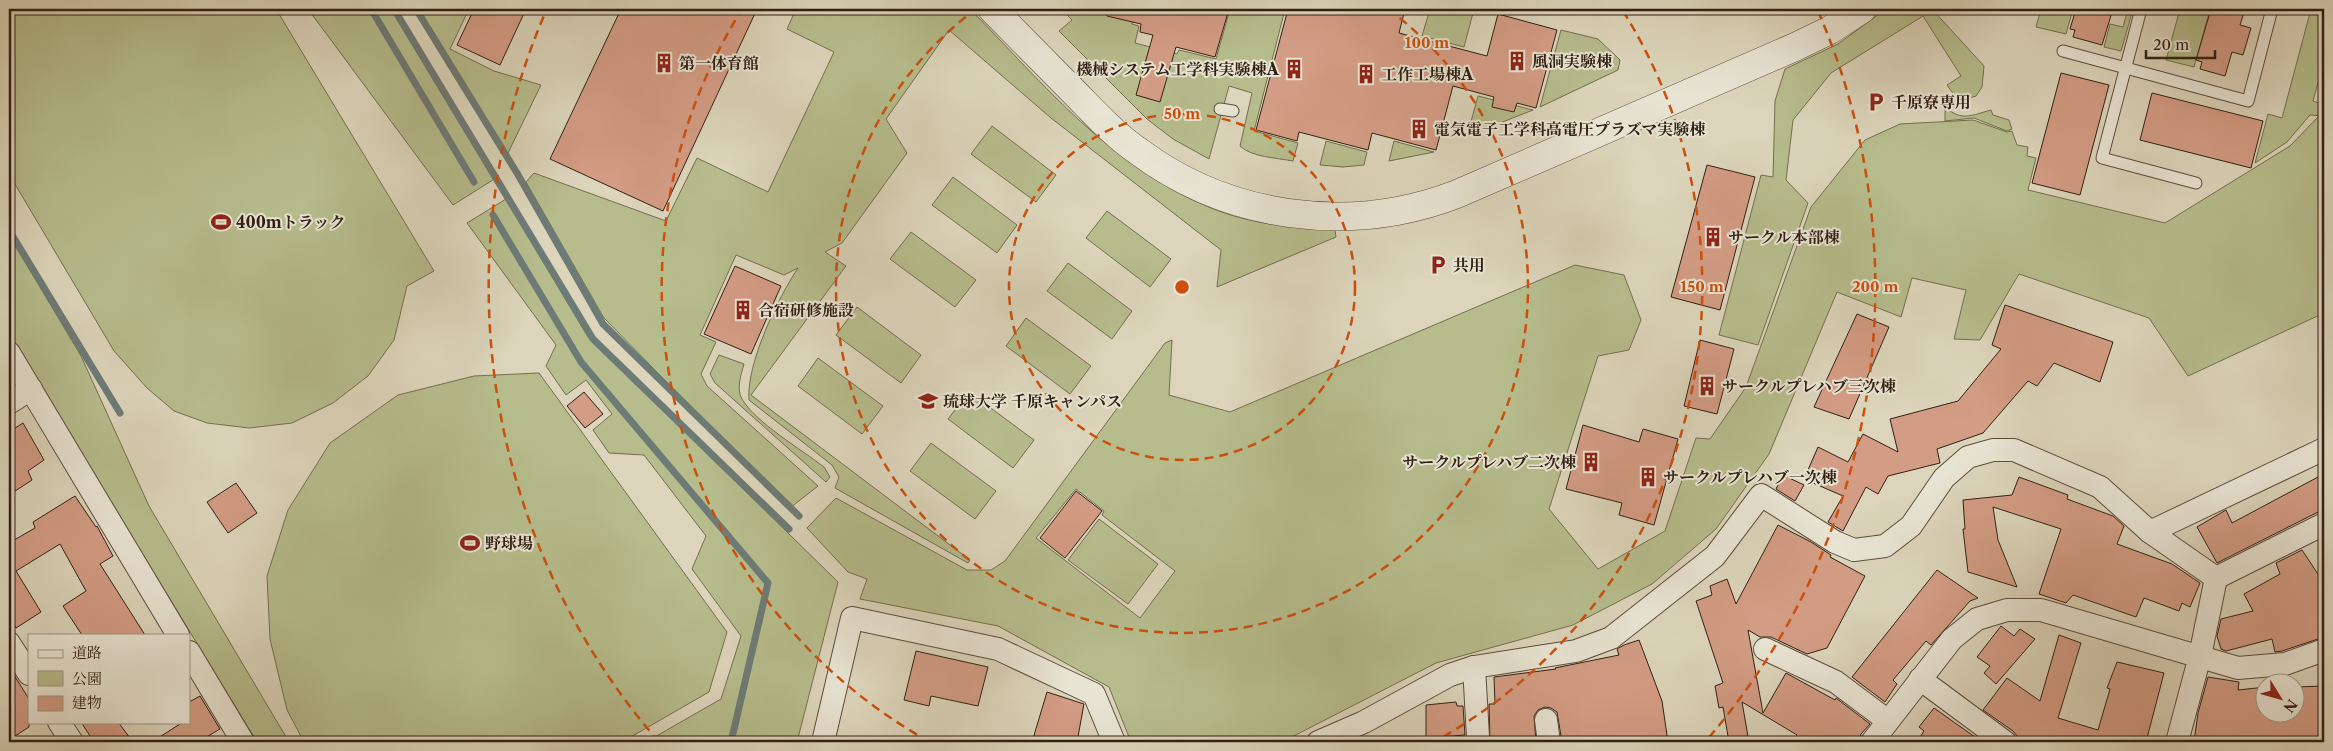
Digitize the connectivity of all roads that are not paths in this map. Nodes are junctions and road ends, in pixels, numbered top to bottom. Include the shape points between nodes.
1 (992, 9) edge
2 (1862, 9) edge
3 (2142, 9) edge
4 (2272, 9) edge
5 (2063, 52) dead end
6 (2126, 69) junction
7 (1220, 109) dead end
8 (1233, 111) dead end
9 (2196, 183) dead end
10 (9, 353) edge
11 (30, 390) junction
12 (9, 403) edge
13 (2324, 449) edge
14 (2324, 524) edge
15 (2150, 532) junction
16 (2216, 578) junction
17 (177, 634) edge
18 (9, 643) edge
19 (1765, 648) dead end
20 (2324, 650) edge
21 (190, 654) edge
22 (2200, 656) junction
23 (1474, 667) junction
24 (28, 672) edge
25 (1920, 679) junction
26 (1546, 720) dead end
27 (1888, 721) junction
28 (60, 724) edge
29 (1478, 737) dead end
30 (72, 742) edge
31 (243, 742) edge
32 (822, 742) edge
33 (1114, 742) edge
34 (1318, 742) edge
35 (1549, 742) edge
36 (1872, 742) edge
37 (2005, 742) edge
38 (2177, 742) edge

1 - 2 street via 1114,132 1173,175 1206,191 1247,204 1332,217 1391,213 1457,194 1802,44
3 - 6 lane
4 - 6 lane via 2248,101
5 - 6 lane
6 - 9 lane via 2102,158
7 - 8 lane
10 - 11 street
11 - 12 street
11 - 17 street
13 - 15 street
14 - 16 street
15 - 16 street
15 - 23 street via 2100,487 2014,450 1993,450 1968,457 1944,478 1911,526 1885,546 1854,550 1761,495 1715,556 1611,638 1576,651
16 - 22 street
18 - 24 street
19 - 27 street via 1836,682
20 - 22 street via 2285,664 2238,668
21 - 31 street
22 - 25 street via 2041,610 2007,610 1977,619 1952,639
22 - 38 street
23 - 29 street
23 - 34 street via 1450,675 1364,722
25 - 27 street
25 - 37 street
26 - 35 street
27 - 36 street
28 - 30 street
32 - 33 street via 852,618 998,649 1094,694

